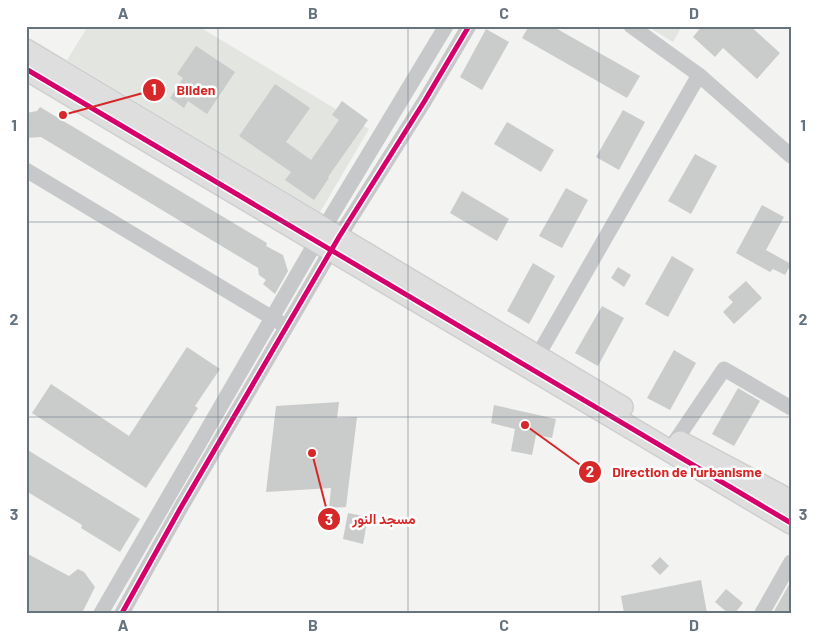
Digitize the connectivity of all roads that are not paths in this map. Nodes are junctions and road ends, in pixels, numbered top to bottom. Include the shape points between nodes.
1 (446, 26) edge
2 (469, 26) edge
3 (631, 26) edge
4 (26, 50) edge
5 (26, 69) edge
6 (699, 75) junction
7 (791, 156) edge
8 (26, 170) edge
9 (327, 240) junction
10 (272, 318) junction
11 (287, 327) junction
12 (538, 355) junction
13 (791, 408) edge
14 (676, 440) junction
15 (166, 501) junction
16 (791, 501) edge
17 (180, 509) junction
18 (791, 523) edge
19 (791, 562) edge
20 (102, 613) edge
21 (122, 613) edge
22 (762, 613) edge

1 - 9 street
2 - 9 street via 424,102
3 - 6 street
4 - 9 street
5 - 9 street
6 - 7 street
6 - 12 street
8 - 10 street
9 - 10 street
9 - 11 street
9 - 12 street
9 - 18 street
10 - 11 street
10 - 15 street
11 - 17 street
12 - 14 street
13 - 14 street via 724,369
14 - 16 street
15 - 17 street
15 - 20 street
17 - 21 street
19 - 22 street

